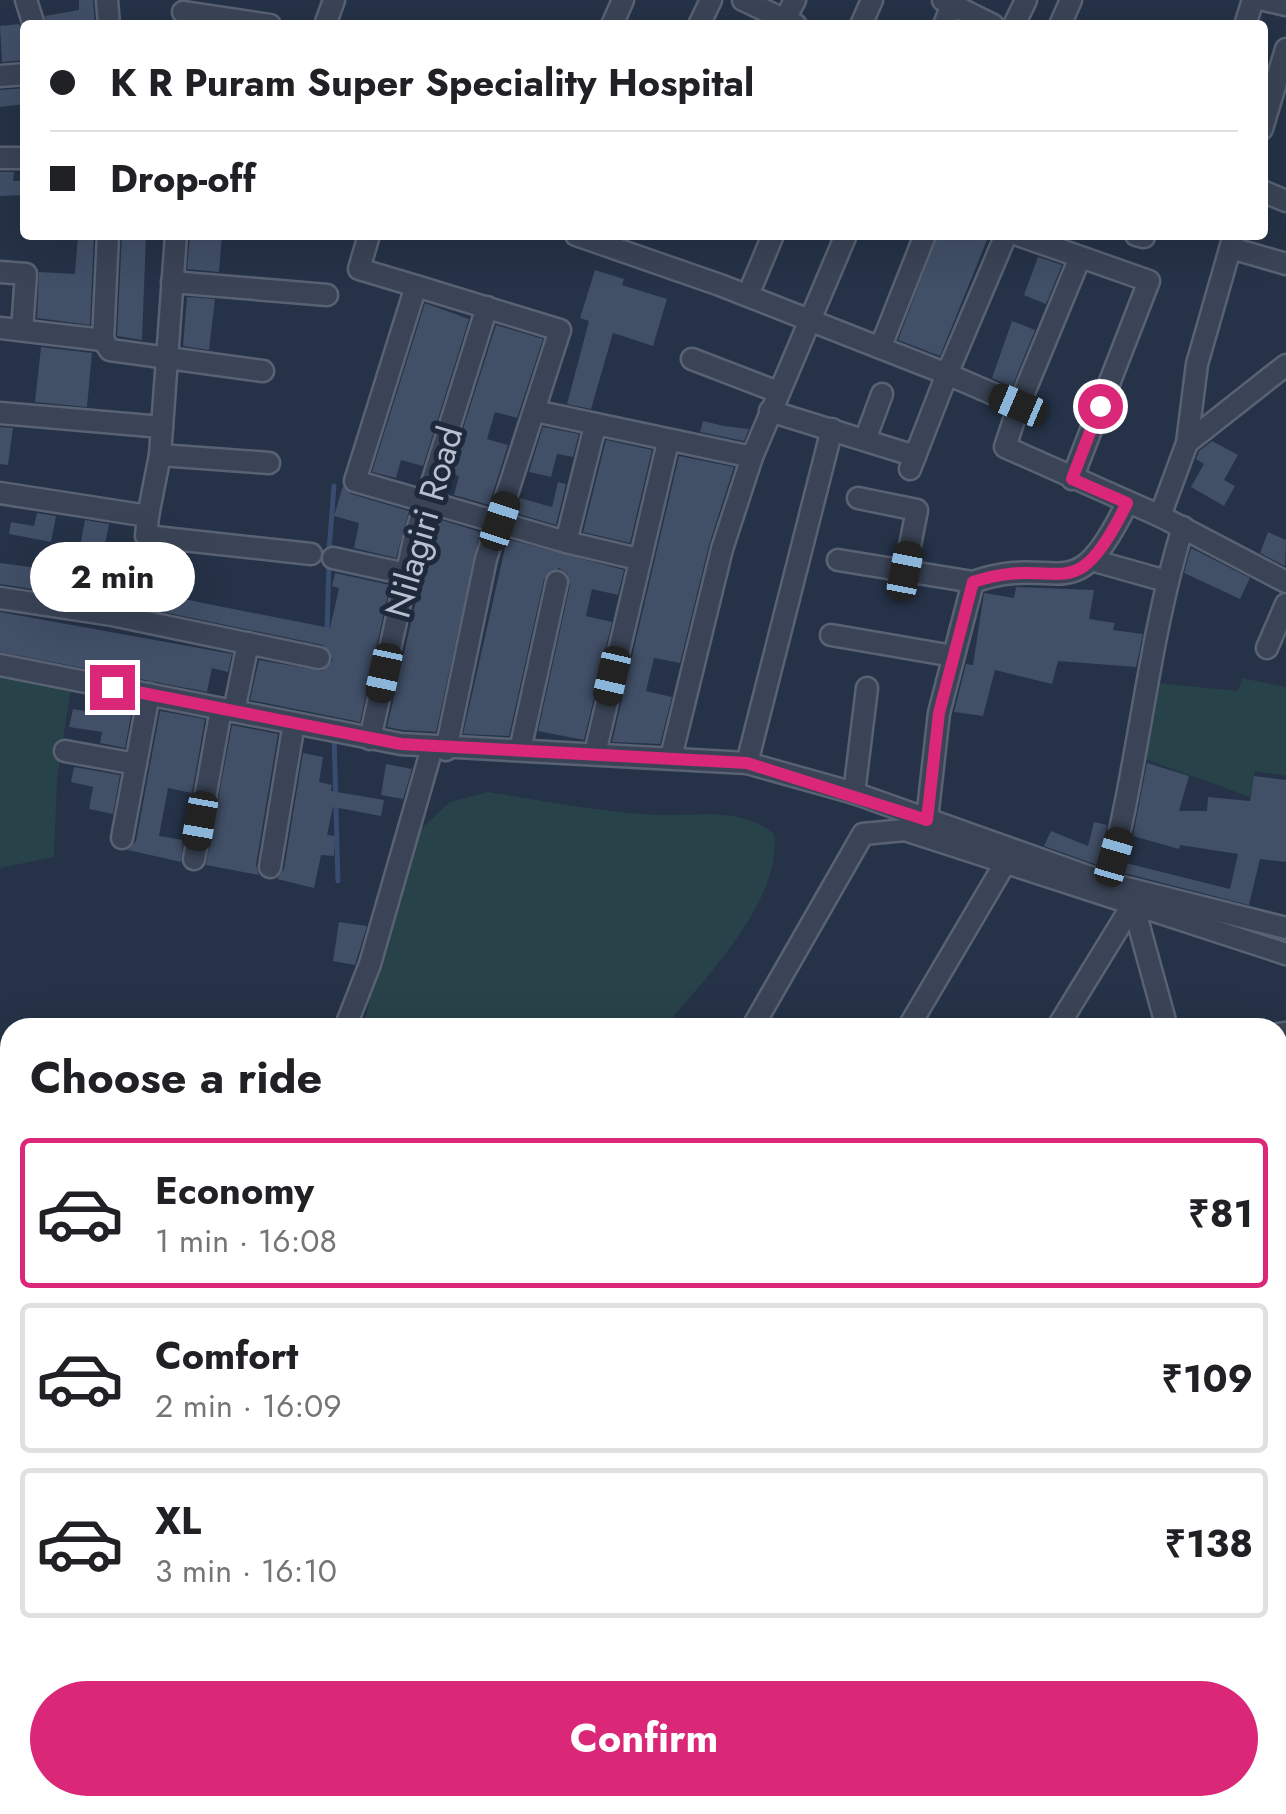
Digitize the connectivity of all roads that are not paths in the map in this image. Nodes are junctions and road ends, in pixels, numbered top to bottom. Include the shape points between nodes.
1 (743, 0) edge
2 (1264, 0) edge
3 (1286, 5) edge
4 (948, 8) edge
5 (183, 12) edge
6 (237, 20) edge
7 (781, 20) edge
8 (980, 20) edge
9 (1286, 49) edge
10 (1268, 90) edge
11 (108, 240) edge
12 (176, 240) edge
13 (368, 240) edge
14 (590, 240) edge
15 (771, 240) edge
16 (844, 240) edge
17 (923, 240) edge
18 (1004, 240) edge
19 (1030, 240) edge
20 (1233, 241) edge
21 (1080, 260) junction
22 (1286, 264) edge
23 (0, 272) edge
24 (172, 282) junction
25 (416, 286) junction
26 (326, 295) dead end
27 (748, 295) junction
28 (488, 307) junction
29 (811, 319) junction
30 (0, 328) edge
31 (22, 330) junction
32 (103, 340) junction
33 (881, 346) junction
34 (692, 359) dead end
35 (167, 361) junction
36 (1286, 365) edge
37 (263, 372) dead end
38 (947, 374) junction
39 (882, 394) dead end
40 (774, 401) junction
41 (1018, 405) junction
42 (535, 412) junction
43 (0, 414) edge
44 (596, 426) junction
45 (162, 427) junction
46 (832, 429) junction
47 (865, 440) junction
48 (668, 442) junction
49 (1187, 444) junction
50 (160, 455) junction
51 (752, 457) junction
52 (269, 463) dead end
53 (1072, 479) junction
54 (0, 494) edge
55 (858, 498) dead end
56 (426, 500) junction
57 (1127, 503) junction
58 (148, 516) junction
59 (1160, 516) junction
60 (500, 521) junction
61 (1183, 527) junction
62 (566, 542) junction
63 (311, 554) dead end
64 (333, 558) dead end
65 (638, 559) junction
66 (838, 560) dead end
67 (1095, 561) junction
68 (905, 571) junction
69 (406, 574) junction
70 (1166, 581) junction
71 (557, 582) dead end
72 (973, 582) junction
73 (1286, 582) edge
74 (0, 598) edge
75 (1286, 604) edge
76 (831, 636) dead end
77 (248, 643) junction
78 (1267, 648) dead end
79 (953, 656) junction
80 (319, 658) dead end
81 (0, 665) edge
82 (866, 688) dead end
83 (149, 694) junction
84 (228, 710) junction
85 (294, 723) junction
86 (370, 738) junction
87 (439, 749) junction
88 (520, 750) junction
89 (65, 751) dead end
90 (595, 753) junction
91 (671, 757) junction
92 (747, 763) junction
93 (136, 764) junction
94 (854, 793) junction
95 (927, 820) junction
96 (122, 838) dead end
97 (194, 859) dead end
98 (1004, 865) junction
99 (270, 867) dead end
100 (1107, 883) junction
101 (1134, 904) junction
102 (1286, 928) edge
103 (1286, 954) edge
104 (349, 1018) edge
105 (758, 1018) edge
106 (914, 1018) edge
107 (1063, 1018) edge
108 (1164, 1018) edge

1 - 7 street
2 - 3 street
4 - 8 street
5 - 6 street
9 - 10 street
11 - 32 street
12 - 24 street
13 - 25 street via 359,269
14 - 27 street
15 - 27 street
16 - 29 street
17 - 33 street
18 - 38 street
19 - 21 street
20 - 22 street
20 - 49 street via 1198,364
21 - 41 street
21 - 53 street via 1149,282
23 - 31 street via 26,274
24 - 26 street
24 - 35 street
25 - 28 street
25 - 56 street via 355,481
27 - 29 street
28 - 42 street via 560,330
28 - 56 street, Nilagiri Road
29 - 33 street
29 - 40 street
30 - 31 street
31 - 32 street
32 - 35 street via 110,350
33 - 38 street
34 - 40 street
35 - 37 street
35 - 45 street
36 - 49 street
38 - 41 street
38 - 47 street via 912,463
39 - 47 street
40 - 46 street
40 - 51 street
41 - 53 street via 1005,447
42 - 44 street
42 - 60 street
43 - 45 street
44 - 48 street
44 - 62 street
45 - 50 street
46 - 47 street
46 - 92 street
48 - 51 street
48 - 65 street
49 - 59 street
50 - 52 street
50 - 58 street
51 - 91 street
53 - 57 street
54 - 58 street
55 - 68 street via 917,510
56 - 60 street
56 - 69 street, Nilagiri Road
57 - 59 street
57 - 67 street
58 - 63 street via 146,536
59 - 61 street
60 - 62 street
60 - 87 street
61 - 70 street
61 - 73 street
62 - 65 street
64 - 69 street
65 - 90 street
66 - 68 street
67 - 70 street
67 - 72 street via 1056,576 1005,571
68 - 72 street
69 - 86 street, Nilagiri Road
70 - 100 street via 1128,805
71 - 88 street
72 - 79 street
74 - 77 street
75 - 78 street
76 - 79 street
77 - 80 street
77 - 84 street
79 - 95 street
81 - 83 street
82 - 94 street
83 - 84 street
83 - 93 street
84 - 85 street
84 - 97 street
85 - 86 street
85 - 99 street
86 - 87 street
87 - 88 street
87 - 104 street
88 - 90 street
89 - 93 street
90 - 91 street
91 - 92 street
92 - 94 street
93 - 96 street
94 - 95 street
95 - 100 street
98 - 101 street
98 - 105 street via 905,830 863,834
98 - 106 street
100 - 102 street
101 - 103 street
101 - 107 street
101 - 108 street

